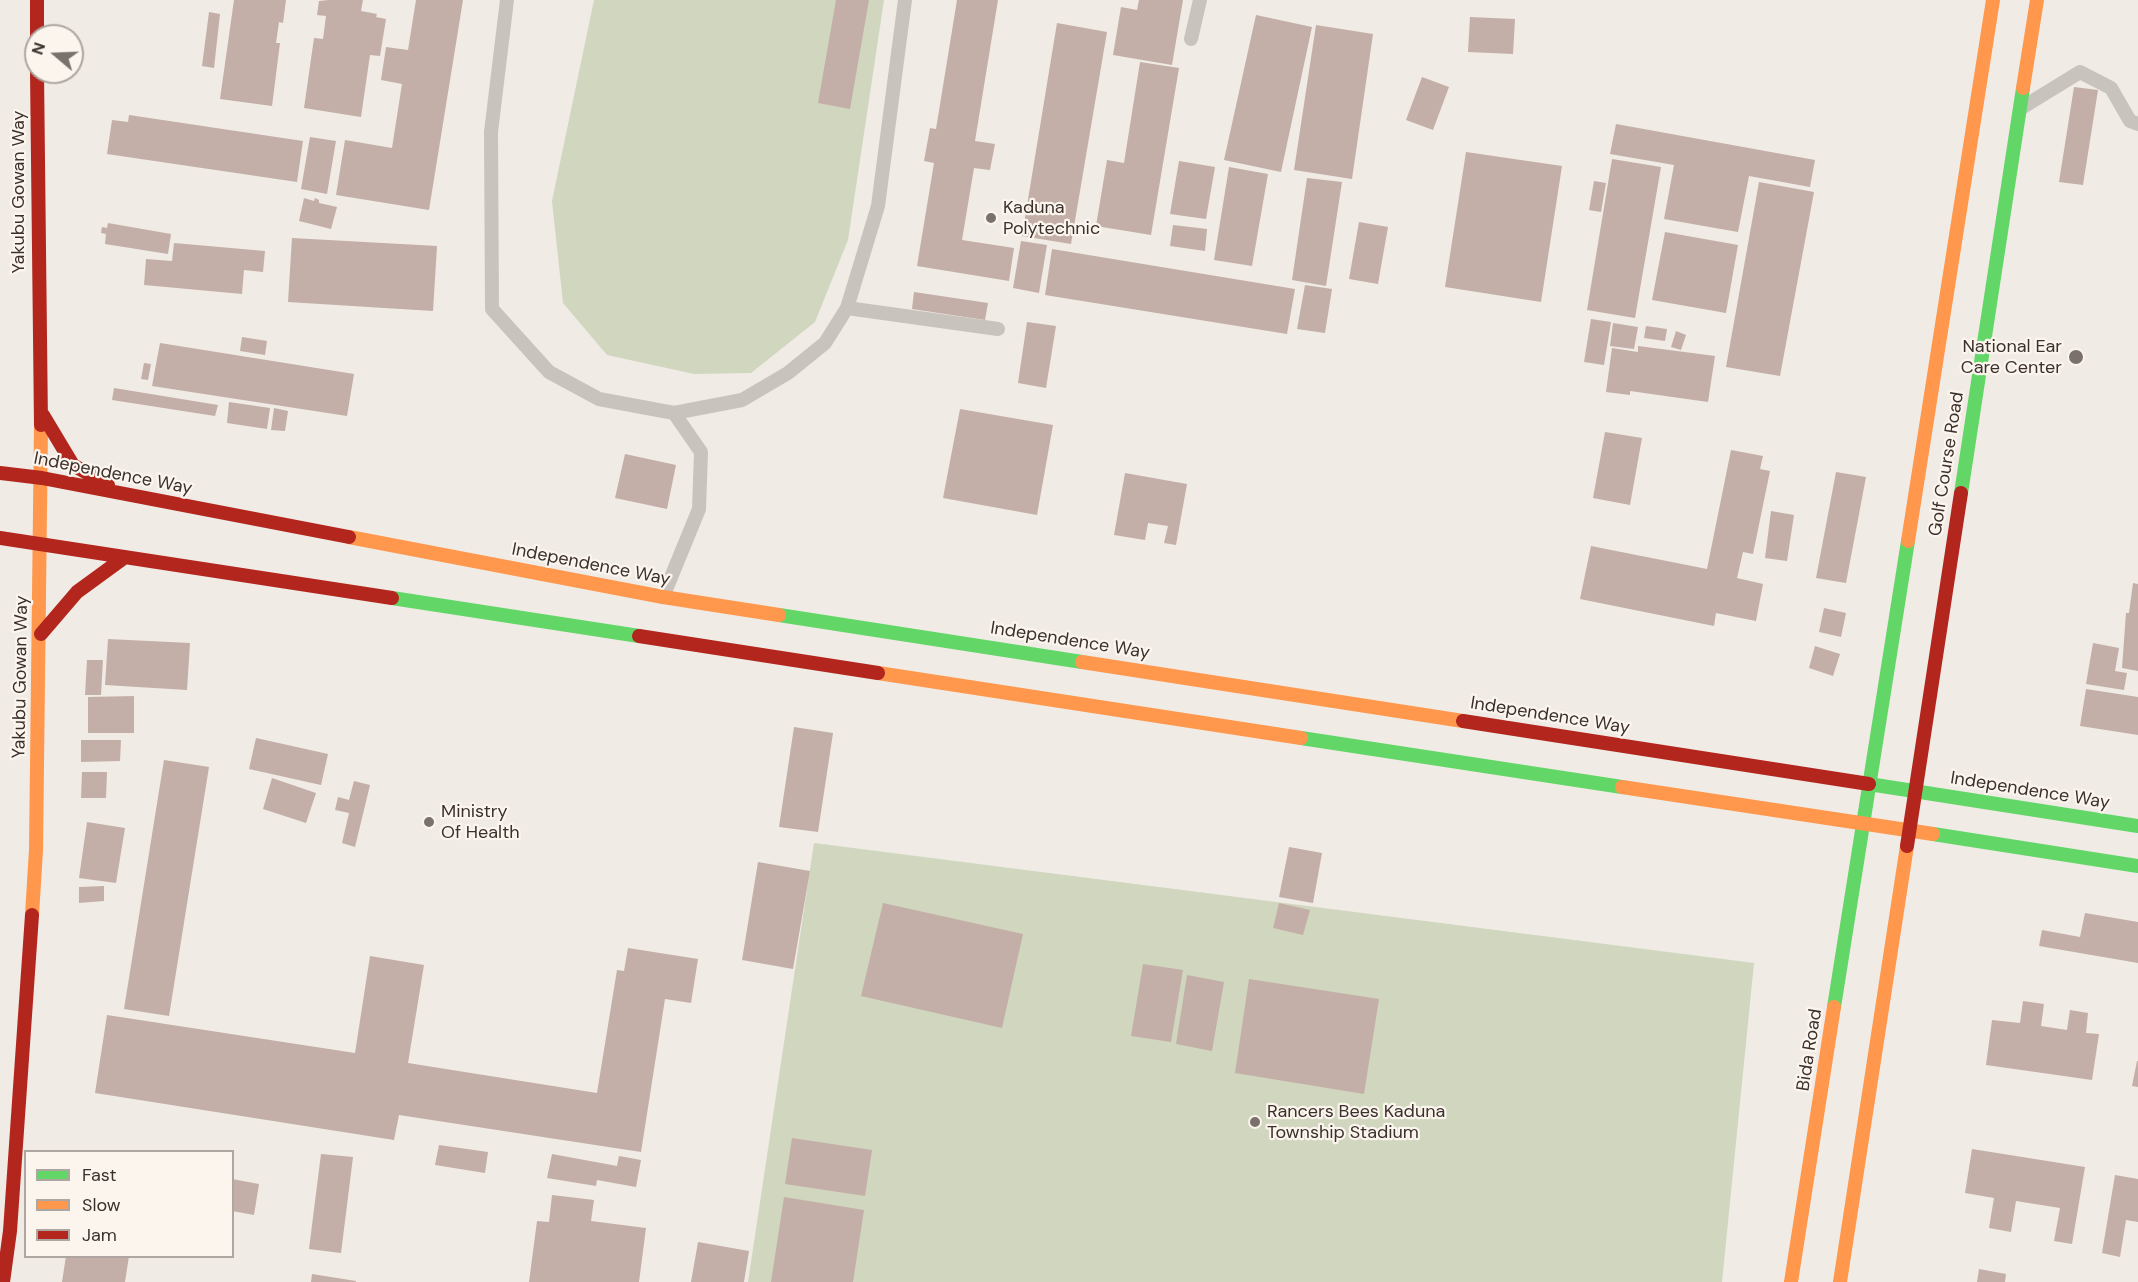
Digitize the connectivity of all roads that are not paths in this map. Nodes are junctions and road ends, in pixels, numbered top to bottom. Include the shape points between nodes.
1 (37, 0) edge
2 (507, 0) edge
3 (905, 0) edge
4 (1200, 0) edge
5 (1993, 0) edge
6 (2037, 0) edge
7 (37, 24) edge
8 (1191, 39) dead end
9 (37, 84) edge
10 (2020, 108) junction
11 (2138, 124) edge
12 (847, 308) junction
13 (998, 329) dead end
14 (40, 410) junction
15 (674, 413) junction
16 (0, 473) edge
17 (42, 478) junction
18 (125, 495) junction
19 (0, 538) edge
20 (41, 544) junction
21 (125, 557) junction
22 (663, 597) junction
23 (41, 634) junction
24 (1871, 784) junction
25 (1914, 791) junction
26 (1864, 824) junction
27 (2138, 826) edge
28 (1909, 831) junction
29 (2138, 866) edge
30 (3, 1282) edge
31 (1791, 1282) edge
32 (1840, 1282) edge

1 - 7 main road
2 - 15 lane via 491,132 492,309 549,372 599,399
3 - 12 lane via 878,206
4 - 8 lane
5 - 24 main road, Golf Course Road
6 - 10 main road, Golf Course Road
9 - 14 main road, Yakubu Gowan Way
10 - 11 lane via 2080,72 2110,88 2130,121
10 - 25 main road, Golf Course Road
12 - 13 lane
12 - 15 lane via 825,343 788,373 742,400
14 - 17 main road, Yakubu Gowan Way
14 - 18 main road via 73,465
15 - 22 lane via 701,452 699,509
16 - 17 main road, Independence Way
17 - 18 main road, Independence Way
17 - 20 main road, Yakubu Gowan Way
18 - 22 main road, Independence Way
19 - 20 main road
20 - 21 main road
20 - 23 main road, Yakubu Gowan Way
21 - 23 main road via 77,592
21 - 26 main road
22 - 24 main road, Independence Way
23 - 30 main road, Yakubu Gowan Way via 36,850 10,1231
24 - 25 main road, Independence Way
24 - 26 main road, Golf Course Road
25 - 27 main road, Independence Way
25 - 28 main road, Golf Course Road
26 - 28 main road
26 - 31 main road, Bida Road
28 - 29 main road
28 - 32 main road

